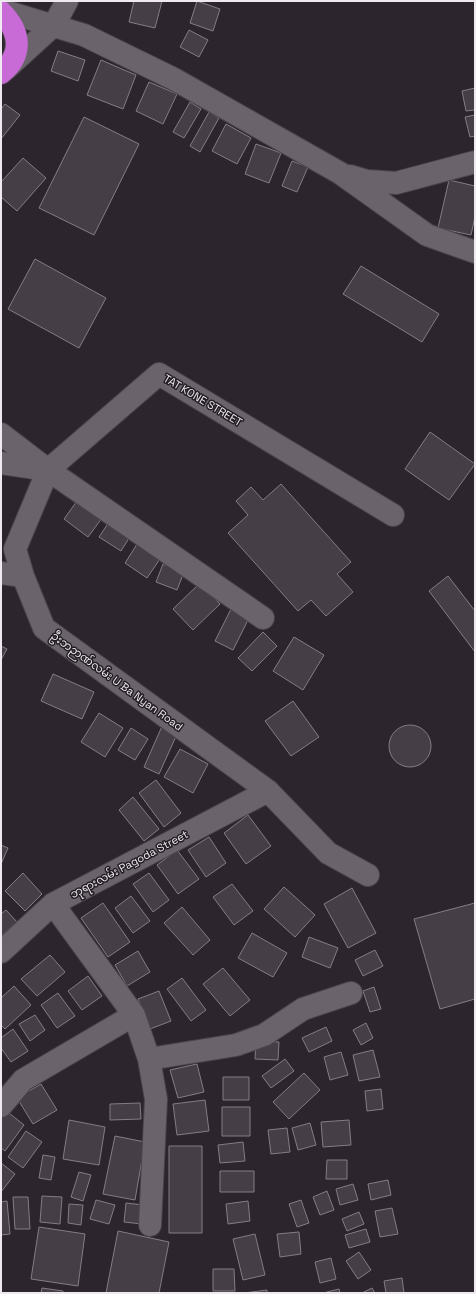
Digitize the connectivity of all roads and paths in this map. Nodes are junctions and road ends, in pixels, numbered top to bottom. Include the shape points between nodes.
1 (66, 1) edge
2 (1, 11) edge
3 (54, 25) junction
4 (4, 70) edge
5 (475, 162) edge
6 (340, 173) junction
7 (475, 252) edge
8 (1, 434) edge
9 (1, 463) edge
10 (48, 470) junction
11 (393, 514) dead end
12 (1, 573) edge
13 (22, 576) junction
14 (263, 618) dead end
15 (268, 790) junction
16 (368, 875) dead end
17 (53, 904) junction
18 (1, 952) edge
19 (351, 994) dead end
20 (134, 1015) junction
21 (149, 1059) junction
22 (1, 1106) edge
23 (150, 1225) dead end

1 - 3 street
2 - 3 street
2 - 4 highway via 10,20 16,32 17,44 14,57
3 - 4 street
3 - 6 street via 84,35 174,79
5 - 6 street via 396,183 366,181
6 - 7 street via 427,235
8 - 10 street
9 - 10 street
10 - 11 street, TAT KONE STREET via 159,374
10 - 13 street, ဦးဘဉာဏ်လမ်း U Ba Nyan Road via 15,548
10 - 14 street
12 - 13 street
13 - 15 street, ဦးဘဉာဏ်လမ်း U Ba Nyan Road via 44,628
15 - 16 street, ဦးဘဉာဏ်လမ်း U Ba Nyan Road via 328,853
15 - 17 street, ဘုရားလမ်း Pagoda Street
17 - 18 street, ဘုရားလမ်း Pagoda Street
17 - 20 street
19 - 21 street via 303,1008 264,1035 236,1045
20 - 21 street
20 - 22 street via 23,1080
21 - 23 street via 156,1099

